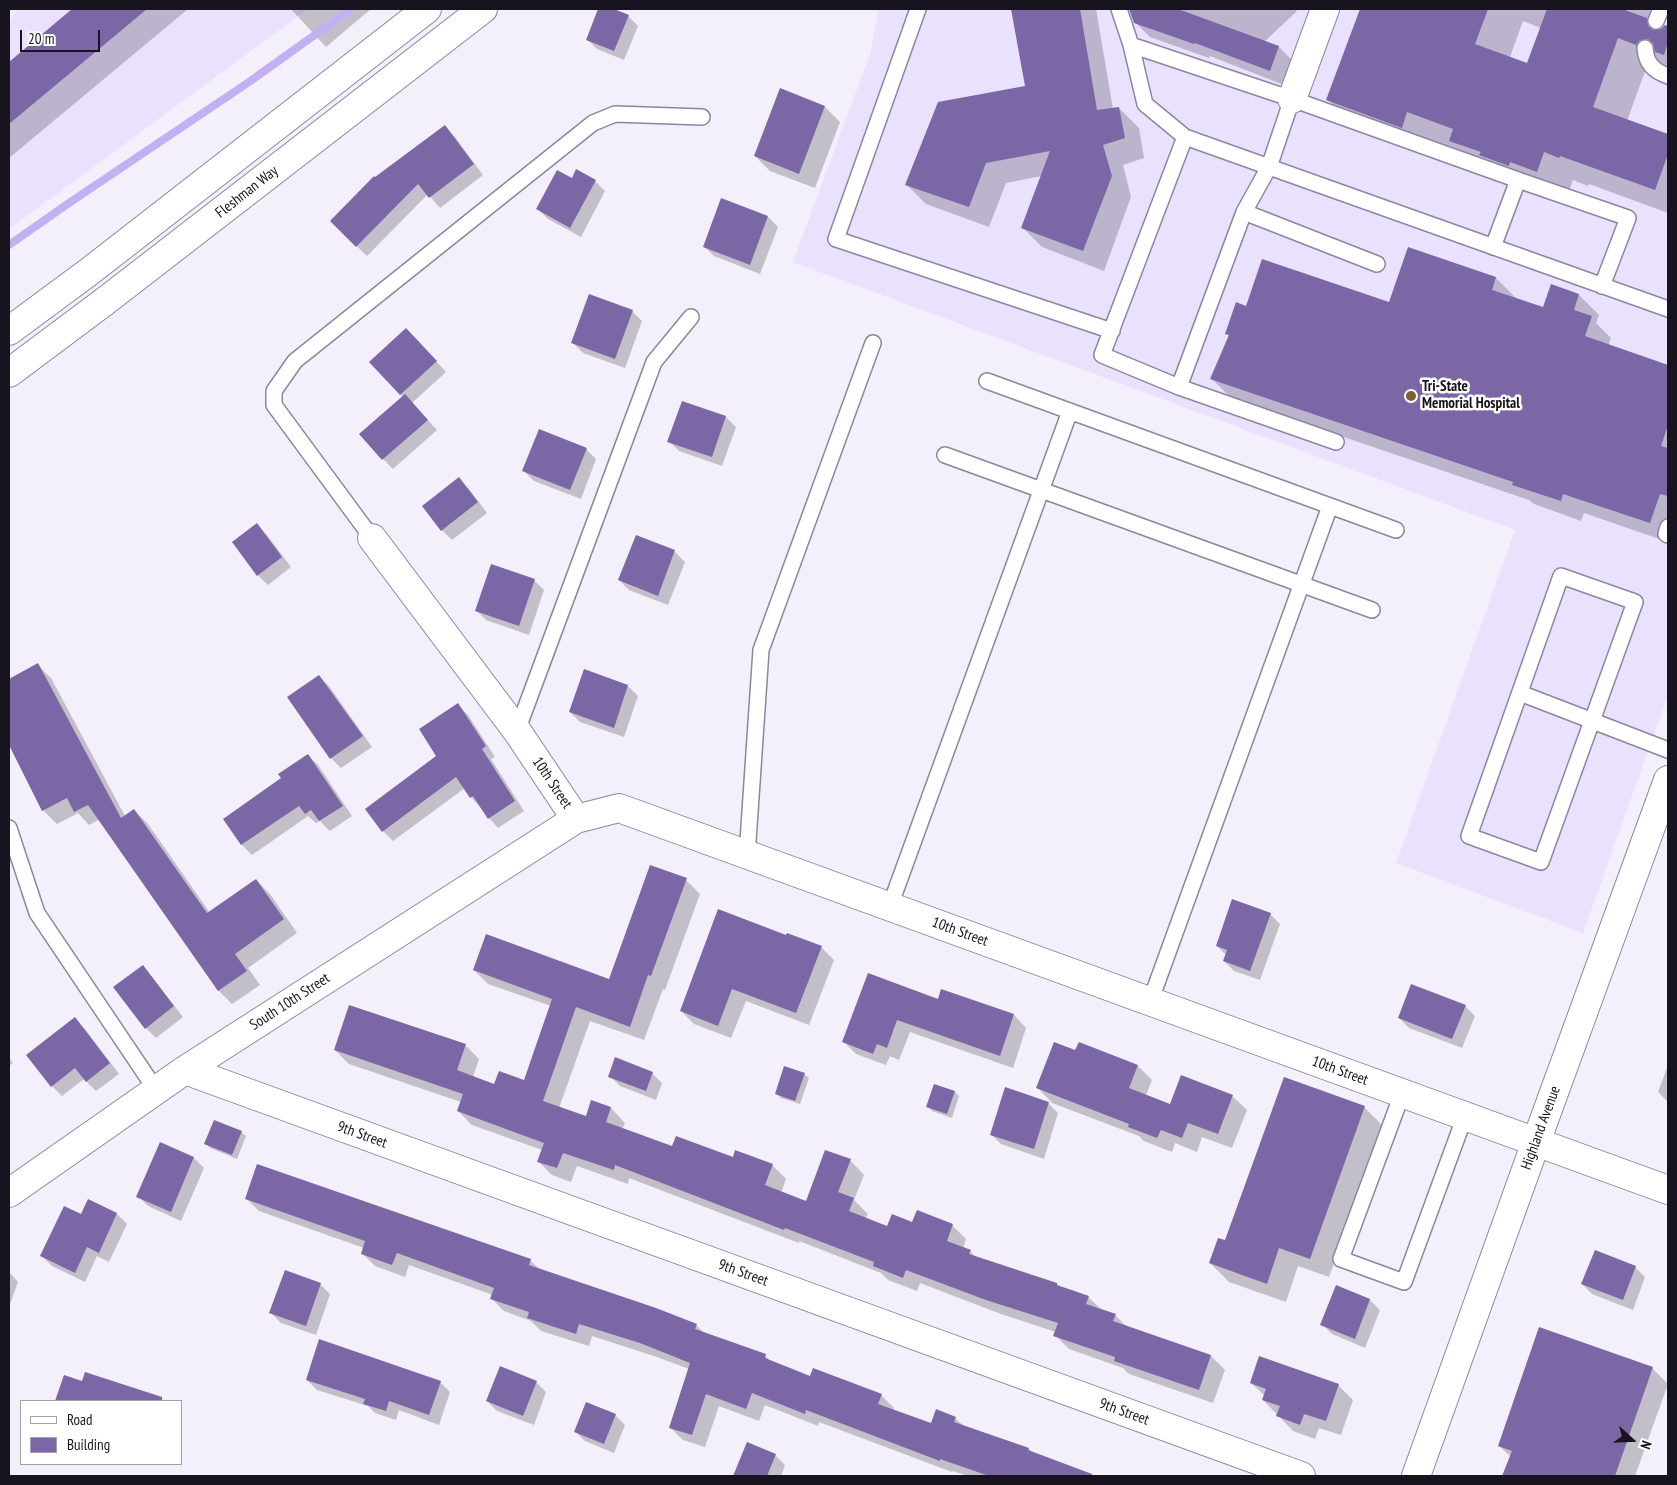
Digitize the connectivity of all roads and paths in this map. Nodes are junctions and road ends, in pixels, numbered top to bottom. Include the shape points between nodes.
1 (427, 9) edge
2 (483, 9) edge
3 (918, 9) edge
4 (1119, 9) edge
5 (1325, 9) edge
6 (1131, 45) junction
7 (1645, 48) dead end
8 (1668, 76) edge
9 (1292, 99) junction
10 (702, 118) dead end
11 (1186, 137) junction
12 (1270, 167) junction
13 (1518, 180) junction
14 (1244, 212) junction
15 (1494, 247) junction
16 (1377, 264) dead end
17 (1602, 286) junction
18 (1667, 304) edge
19 (690, 316) dead end
20 (9, 331) edge
21 (1112, 331) junction
22 (873, 343) dead end
23 (9, 373) edge
24 (987, 381) dead end
25 (1179, 387) junction
26 (1070, 411) junction
27 (1336, 442) dead end
28 (944, 455) dead end
29 (1041, 490) junction
30 (1330, 506) junction
31 (1668, 527) edge
32 (1396, 530) dead end
33 (1668, 535) edge
34 (372, 538) joint
35 (1302, 585) junction
36 (1372, 610) dead end
37 (1520, 693) junction
38 (1593, 722) junction
39 (517, 731) junction
40 (1668, 750) edge
41 (1668, 780) edge
42 (576, 819) junction
43 (9, 828) edge
44 (747, 856) junction
45 (890, 906) junction
46 (1150, 1002) junction
47 (185, 1070) junction
48 (156, 1090) junction
49 (1402, 1094) junction
50 (1465, 1116) junction
51 (1536, 1142) junction
52 (1668, 1190) edge
53 (9, 1193) edge
54 (1301, 1476) edge
55 (1416, 1476) edge

1 - 20 street
2 - 23 street, Fleshman Way
3 - 21 lane via 836,239
4 - 6 lane
5 - 9 street
6 - 9 lane
6 - 11 lane via 1145,104
7 - 8 lane via 1652,68
9 - 12 lane
9 - 13 lane
10 - 34 lane via 615,114 592,123 295,361 274,391 274,405
11 - 12 lane
11 - 21 lane
12 - 14 lane
12 - 15 lane
13 - 15 lane
13 - 17 lane via 1628,218
14 - 16 lane
14 - 25 lane
15 - 17 lane
17 - 18 lane
19 - 39 lane via 654,362
21 - 25 lane via 1102,355
22 - 44 lane via 761,650
24 - 26 lane
25 - 27 lane
26 - 29 lane
26 - 30 lane
28 - 29 lane
29 - 35 lane
29 - 45 lane
30 - 32 lane
30 - 35 lane
31 - 33 lane
34 - 39 street, 10th Street
35 - 36 lane
35 - 46 lane
37 - 38 lane
37 - 38 lane via 1561,576 1636,602
37 - 38 lane via 1469,836 1541,862
38 - 40 lane
39 - 42 street, 10th Street
41 - 51 street, Highland Avenue
42 - 44 street, 10th Street via 619,808
42 - 47 street, South 10th Street
43 - 48 lane via 37,913
44 - 45 street, 10th Street
45 - 46 street, 10th Street
46 - 49 street, 10th Street
47 - 48 street, South 10th Street
47 - 54 street, 9th Street
48 - 53 street, South 10th Street
49 - 50 street, 10th Street
49 - 50 lane via 1341,1259 1404,1282
50 - 51 street, 10th Street
51 - 52 street, 10th Street
51 - 55 street, Highland Avenue

